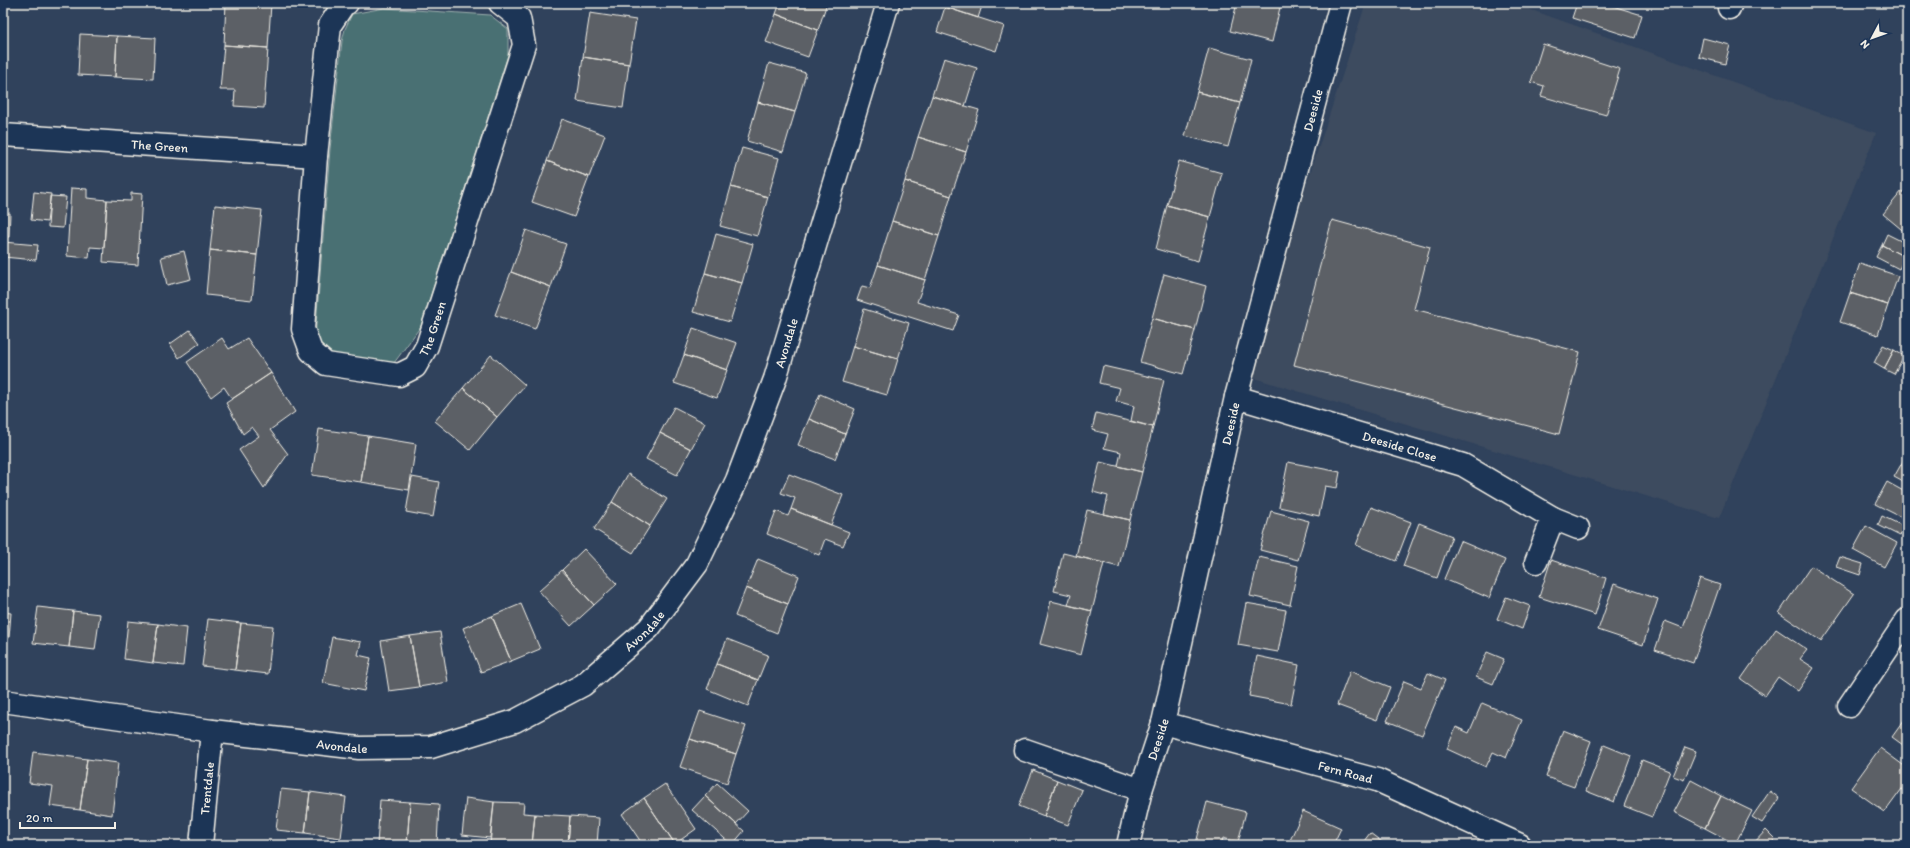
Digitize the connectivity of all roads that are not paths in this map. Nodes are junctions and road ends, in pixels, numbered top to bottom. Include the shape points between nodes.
1 (347, 3) edge
2 (500, 3) edge
3 (888, 3) edge
4 (1341, 3) edge
5 (3, 135) edge
6 (316, 156) junction
7 (1236, 397) junction
8 (1553, 518) junction
9 (1578, 528) dead end
10 (1536, 562) dead end
11 (1907, 620) edge
12 (3, 701) edge
13 (1849, 706) dead end
14 (1163, 723) junction
15 (212, 731) junction
16 (1025, 750) dead end
17 (1141, 790) junction
18 (201, 845) edge
19 (1128, 845) edge
20 (1520, 845) edge

1 - 6 street, The Green via 330,25
2 - 6 street, The Green via 519,18 524,45 427,346 415,367 399,375 326,364 311,351 303,329
3 - 15 street, Avondale via 775,379 740,473 697,564 649,628 583,685 515,721 431,747 359,748
4 - 7 street, Deeside
5 - 6 street, The Green
7 - 8 street, Deeside Close via 1463,465
7 - 14 street, Deeside
8 - 9 street, Deeside Close
8 - 10 street
11 - 13 street
12 - 15 street, Avondale
14 - 17 street, Deeside
14 - 20 street, Fern Road via 1377,780
15 - 18 street, Trentdale
16 - 17 street
17 - 19 street, Deeside

